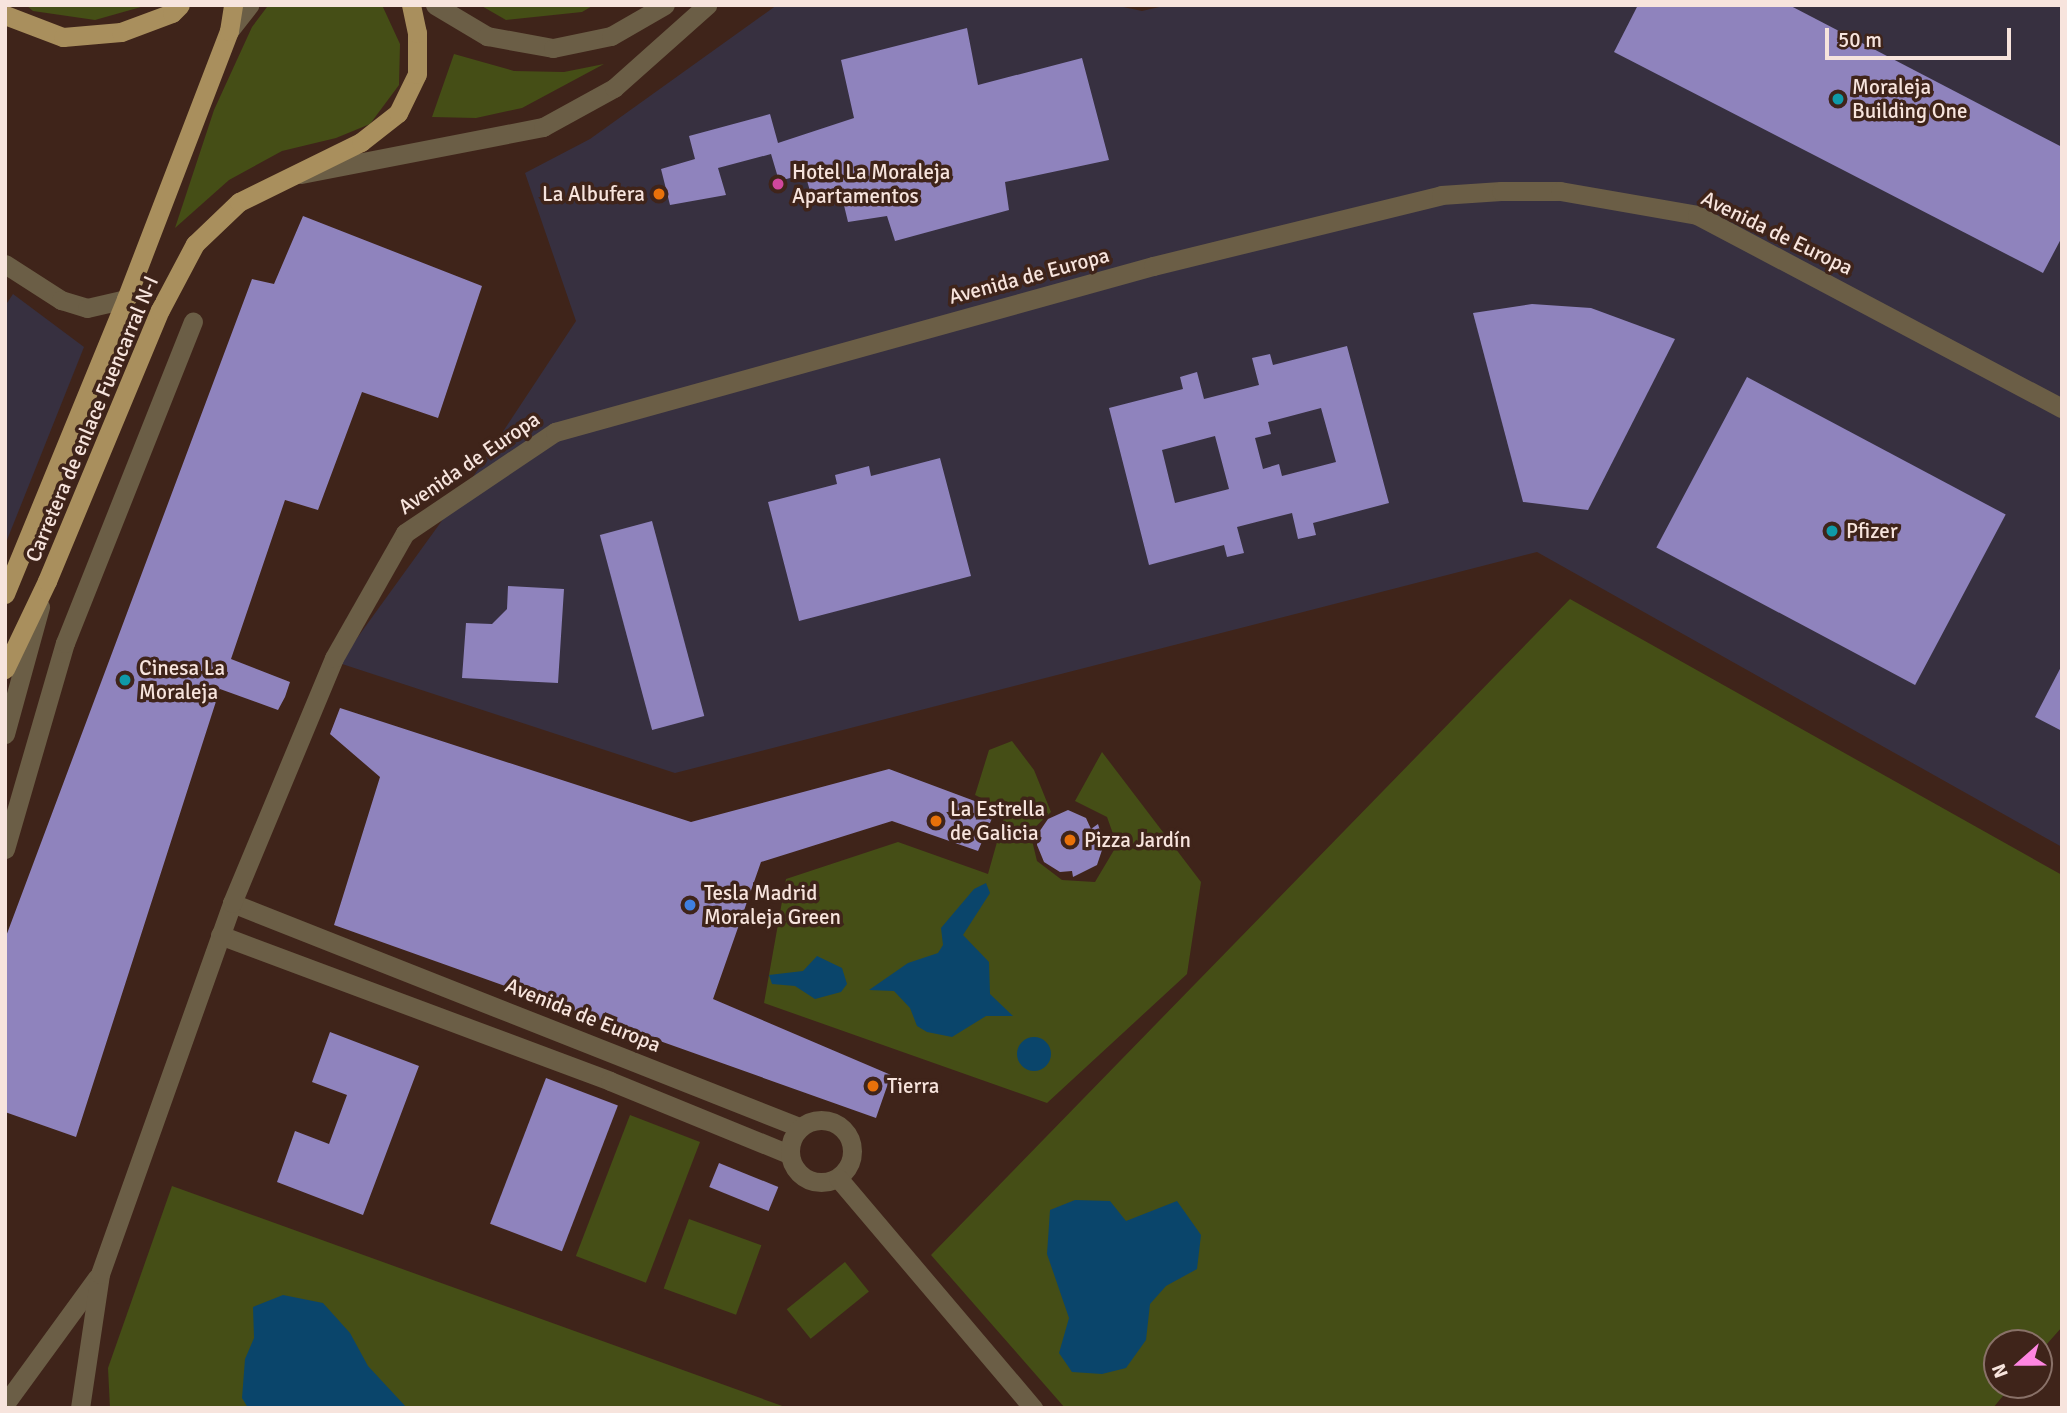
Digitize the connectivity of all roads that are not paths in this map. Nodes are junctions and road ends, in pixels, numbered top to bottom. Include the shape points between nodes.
1 (180, 5) edge
2 (233, 5) edge
3 (249, 5) edge
4 (411, 5) edge
5 (435, 5) edge
6 (665, 5) edge
7 (707, 5) edge
8 (5, 16) edge
9 (229, 31) junction
10 (283, 177) junction
11 (5, 264) edge
12 (126, 299) junction
13 (193, 322) dead end
14 (2062, 408) edge
15 (47, 581) junction
16 (5, 594) edge
17 (5, 669) edge
18 (5, 734) edge
19 (5, 849) edge
20 (232, 903) junction
21 (220, 935) junction
22 (799, 1127) junction
23 (789, 1154) junction
24 (838, 1178) junction
25 (100, 1274) junction
26 (5, 1404) edge
27 (80, 1408) edge
28 (1033, 1408) edge

1 - 8 main road via 172,13 121,32 63,37
2 - 9 main road, Carretera de enlace Fuencarral N-I
3 - 9 street
4 - 10 main road, Carretera de enlace Fuencarral N-I via 417,33 417,74 398,113 361,142
5 - 6 street via 486,36 521,46 553,48 611,36
7 - 10 street via 614,88 543,127
9 - 12 main road, Carretera de enlace Fuencarral N-I
10 - 15 main road, Carretera de enlace Fuencarral N-I via 239,202 195,244 160,310
11 - 12 street via 27,281 74,304 88,308
12 - 16 main road, Carretera de enlace Fuencarral N-I
13 - 19 street via 65,643
14 - 20 street, Avenida de Europa via 1697,215 1560,191 1441,195 1099,281 566,428 462,491 405,533 334,658
15 - 17 main road, Carretera de enlace Fuencarral N-I
15 - 18 street
20 - 21 street, Avenida de Europa
20 - 22 street, Avenida de Europa
21 - 23 street via 610,1081
21 - 25 street, Avenida de Europa
22 - 23 street
22 - 24 street via 818,1118 838,1123 851,1140 852,1161
23 - 24 street via 795,1169 807,1179 822,1183
24 - 28 street
25 - 26 street, Avenida de Europa
25 - 27 street, Avenida de Europa

